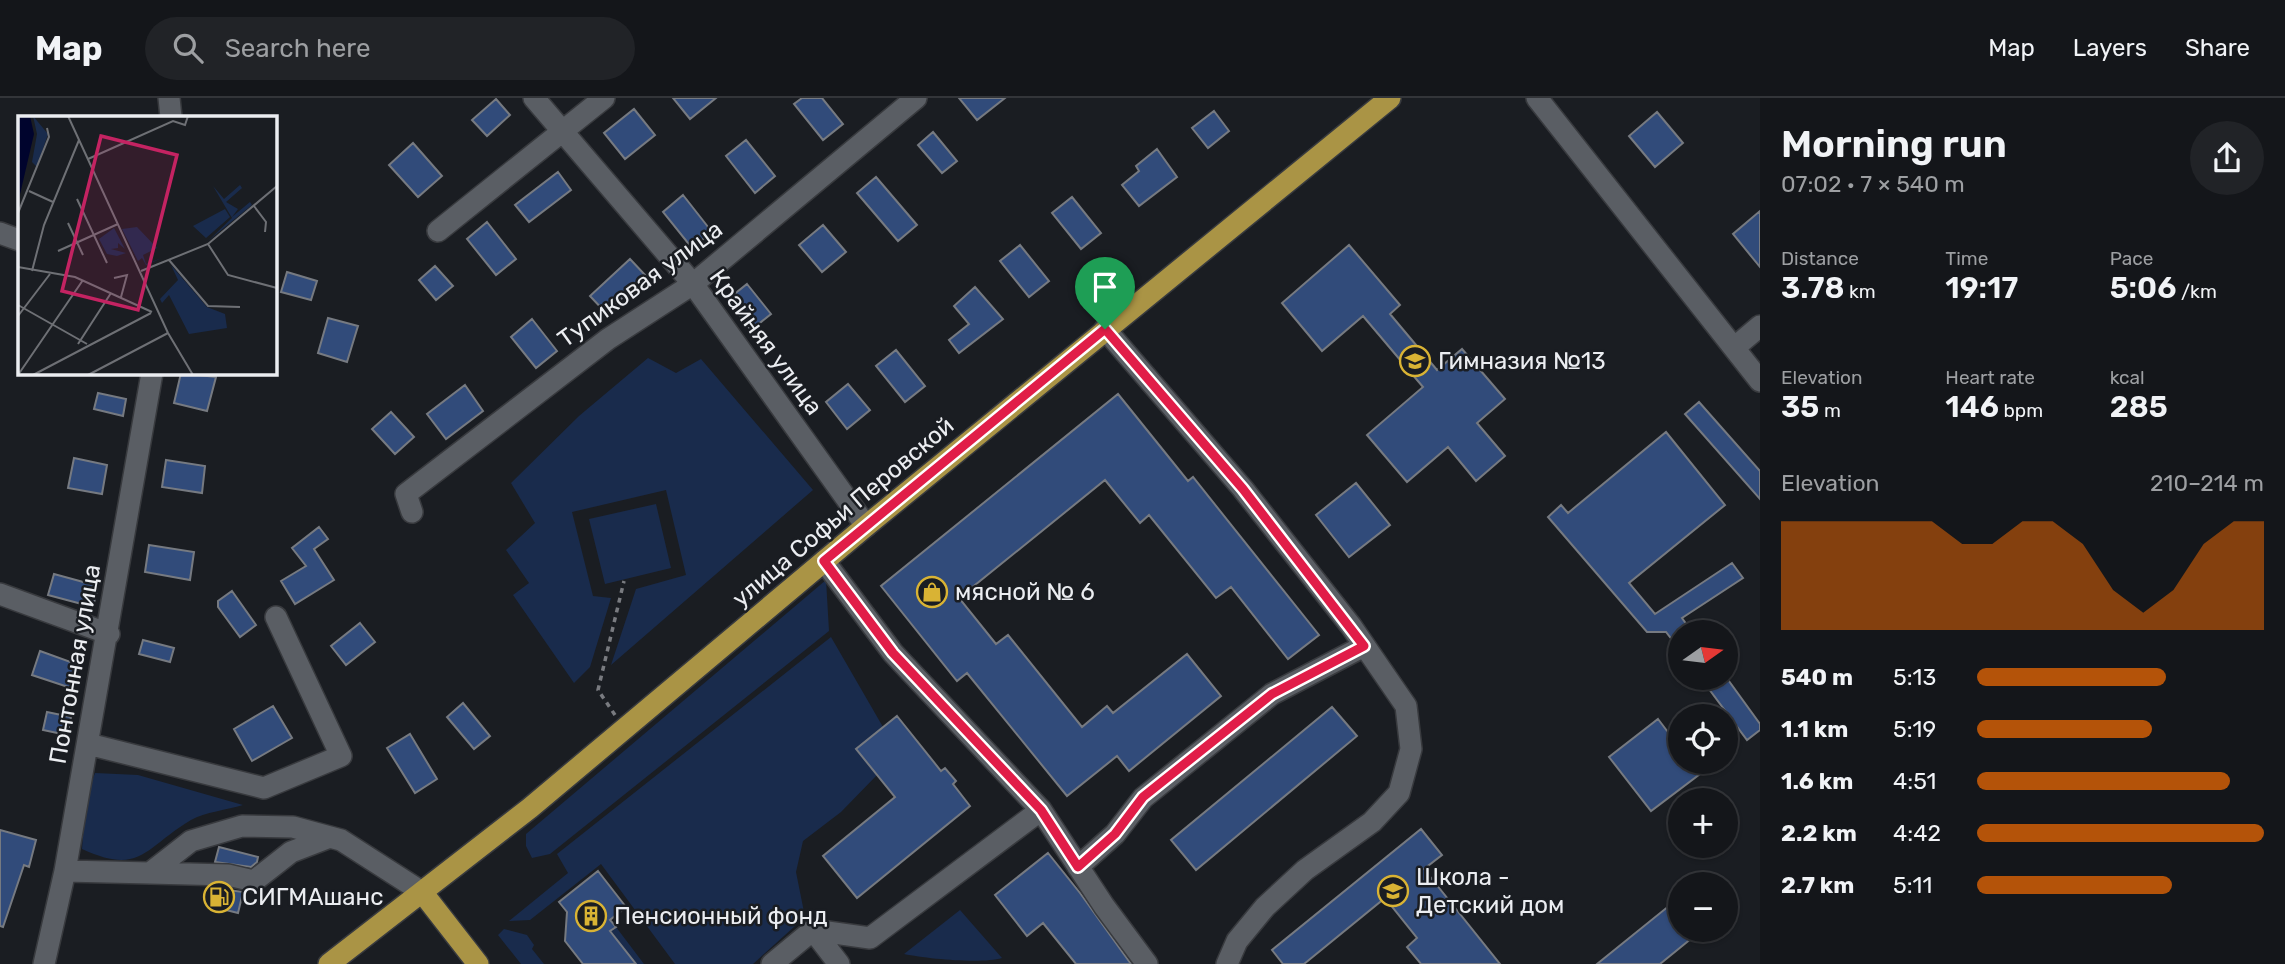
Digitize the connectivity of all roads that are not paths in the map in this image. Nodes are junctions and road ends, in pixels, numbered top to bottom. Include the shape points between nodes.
1 (169, 98) edge
2 (534, 98) edge
3 (604, 98) edge
4 (916, 98) edge
5 (1390, 98) edge
6 (1537, 98) edge
7 (171, 116) edge
8 (563, 134) junction
9 (438, 231) dead end
10 (0, 233) edge
11 (18, 240) edge
12 (693, 284) junction
13 (1760, 326) edge
14 (1105, 329) junction
15 (1734, 348) junction
16 (152, 374) edge
17 (1760, 381) edge
18 (412, 512) dead end
19 (866, 526) junction
20 (824, 561) junction
21 (0, 594) edge
22 (276, 617) dead end
23 (109, 634) junction
24 (1364, 646) junction
25 (88, 744) junction
26 (1041, 810) junction
27 (330, 838) junction
28 (1078, 867) junction
29 (65, 871) junction
30 (150, 873) junction
31 (422, 892) junction
32 (813, 929) junction
33 (44, 964) edge
34 (329, 964) edge
35 (478, 964) edge
36 (772, 964) edge
37 (839, 964) edge
38 (1147, 964) edge
39 (1227, 964) edge

1 - 7 street
2 - 8 street, Крайняя улица
3 - 8 street
4 - 12 street, Тупиковая улица
5 - 14 main road, улица Софьи Перовской
6 - 15 street
8 - 9 street
8 - 12 street, Крайняя улица
10 - 11 street
12 - 18 street, Тупиковая улица via 608,339 406,494
12 - 19 street, Крайняя улица
13 - 15 street
14 - 19 main road, улица Софьи Перовской
14 - 24 street via 1243,489
15 - 17 street
16 - 23 street, Понтонная улица
19 - 20 main road, улица Софьи Перовской
20 - 26 street via 893,653
20 - 31 main road, улица Софьи Перовской
21 - 23 street
22 - 25 street via 341,756 264,788
23 - 25 street, Понтонная улица
24 - 28 street via 1272,694 1143,797 1115,834
24 - 39 street via 1406,706 1411,749 1399,793 1372,822 1305,870 1265,907 1237,941
25 - 29 street, Понтонная улица
26 - 28 street
26 - 32 street via 870,938
27 - 30 street via 291,852 254,881 228,875
27 - 30 street via 293,827 242,825 191,841
27 - 31 street via 341,840
28 - 38 street
29 - 30 street
29 - 33 street, Понтонная улица
31 - 34 main road, улица Софьи Перовской
31 - 35 main road
32 - 36 street
32 - 37 street

